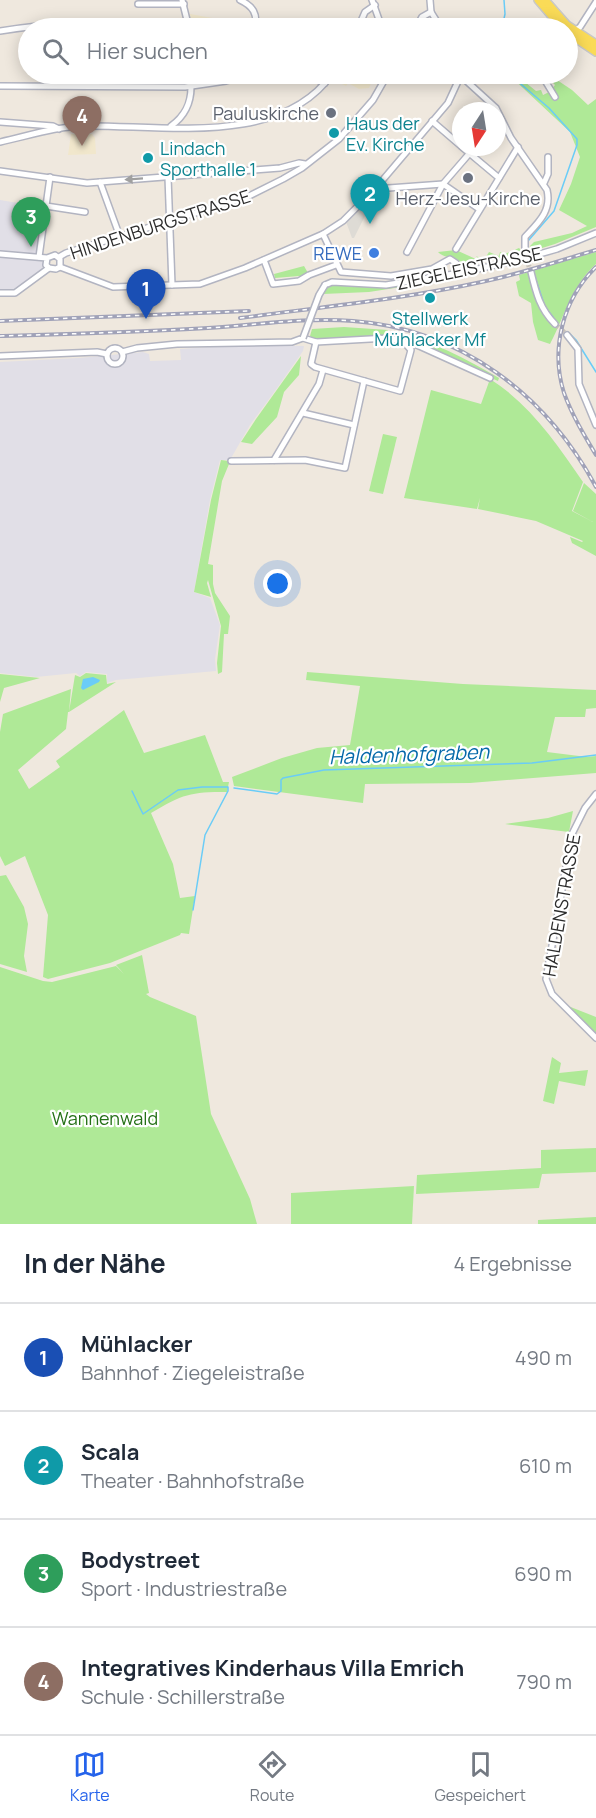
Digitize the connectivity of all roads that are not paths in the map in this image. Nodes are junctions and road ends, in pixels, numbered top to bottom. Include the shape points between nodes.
1 (240, 0) edge
2 (430, 0) edge
3 (538, 0) edge
4 (545, 0) edge
5 (183, 2) edge
6 (373, 2) edge
7 (596, 3) edge
8 (138, 4) dead end
9 (431, 12) junction
10 (187, 18) edge
11 (256, 18) edge
12 (362, 18) edge
13 (379, 18) edge
14 (421, 18) edge
15 (435, 18) edge
16 (551, 18) edge
17 (559, 18) edge
18 (578, 23) edge
19 (18, 30) edge
20 (0, 32) edge
21 (578, 37) edge
22 (578, 39) edge
23 (596, 44) edge
24 (596, 52) edge
25 (208, 84) edge
26 (324, 84) edge
27 (380, 84) edge
28 (457, 84) edge
29 (471, 84) edge
30 (547, 84) edge
31 (0, 86) edge
32 (191, 87) junction
33 (555, 98) dead end
34 (489, 102) edge
35 (432, 121) junction
36 (0, 122) edge
37 (169, 127) junction
38 (59, 129) junction
39 (506, 130) edge
40 (452, 138) edge
41 (0, 142) edge
42 (518, 147) junction
43 (467, 156) edge
44 (473, 156) edge
45 (548, 158) dead end
46 (305, 164) junction
47 (0, 171) edge
48 (50, 177) junction
49 (168, 177) junction
50 (499, 178) junction
51 (100, 182) junction
52 (544, 183) junction
53 (443, 184) junction
54 (375, 189) junction
55 (45, 206) junction
56 (479, 210) junction
57 (85, 212) dead end
58 (169, 222) junction
59 (596, 233) edge
60 (323, 234) junction
61 (120, 237) junction
62 (456, 249) dead end
63 (407, 252) dead end
64 (525, 253) tunnel mouth
65 (0, 255) edge
66 (39, 257) junction
67 (59, 257) junction
68 (47, 258) junction
69 (264, 260) junction
70 (336, 265) junction
71 (60, 267) junction
72 (49, 268) junction
73 (531, 272) tunnel mouth
74 (460, 273) junction
75 (172, 285) junction
76 (0, 293) edge
77 (555, 324) tunnel mouth
78 (567, 335) tunnel mouth
79 (303, 338) junction
80 (403, 341) junction
81 (316, 342) junction
82 (122, 352) junction
83 (107, 354) junction
84 (0, 356) edge
85 (323, 370) junction
86 (490, 378) dead end
87 (364, 381) junction
88 (303, 413) junction
89 (354, 425) junction
90 (596, 425) edge
91 (274, 460) junction
92 (231, 461) dead end
93 (596, 794) edge
94 (596, 1038) edge

1 - 11 street via 254,10
2 - 9 street
3 - 16 main road
4 - 17 main road
5 - 8 street
5 - 10 street
6 - 12 street
6 - 13 street
7 - 18 street
9 - 14 street
9 - 15 street
19 - 20 street
21 - 23 main road
22 - 24 main road
25 - 32 street
26 - 37 street via 302,103 267,118 215,127
27 - 46 street, HINDENBURGSTRASSE via 373,100 344,133
28 - 35 street
29 - 34 street
30 - 33 street
31 - 32 street
32 - 37 street via 184,115
35 - 40 street
35 - 54 street
36 - 38 street
37 - 38 street
38 - 41 street
39 - 42 street
42 - 50 street
42 - 52 street
43 - 53 street
44 - 50 street
45 - 52 street
46 - 49 street
46 - 58 street, HINDENBURGSTRASSE via 247,197
47 - 48 street
48 - 51 street
48 - 55 street
49 -> 51 street
49 - 58 street
50 - 56 street
51 - 61 street
52 - 64 street via 549,204 542,219 525,237
53 - 54 street
53 - 56 street
53 - 63 street
54 - 60 street via 343,221
55 - 57 street
55 - 66 street
56 - 62 street
58 - 61 street, HINDENBURGSTRASSE
58 - 75 street
59 - 74 street, ZIEGELEISTRASSE via 556,249
60 - 69 street
60 - 70 street
61 - 67 street, HINDENBURGSTRASSE
65 - 66 street
66 - 68 street
67 - 68 street
67 - 71 street
68 - 72 street
69 - 70 street via 273,284 299,281
69 - 75 street via 212,281
70 - 74 street via 343,273 387,276 432,269 450,259 456,262
71 - 72 street
71 - 75 street via 107,286
72 - 76 street via 15,293
73 - 77 street via 540,304
74 - 79 street, ZIEGELEISTRASSE, bridge via 386,285 328,283 319,295
78 - 90 street via 578,349 579,384
79 - 81 street
79 - 82 street via 292,342 159,345
80 - 81 street via 388,338
80 - 86 street
80 - 87 street via 411,350 400,391
81 - 85 street via 311,364
82 - 83 street via 114,348
82 - 83 street via 122,360 115,363
83 - 84 street
85 - 87 street
85 - 88 street
87 - 89 street
88 - 89 street
88 - 91 street
89 - 91 street via 345,468 305,460
91 - 92 street
93 - 94 street, HALDENSTRASSE via 572,834 546,979 552,994

